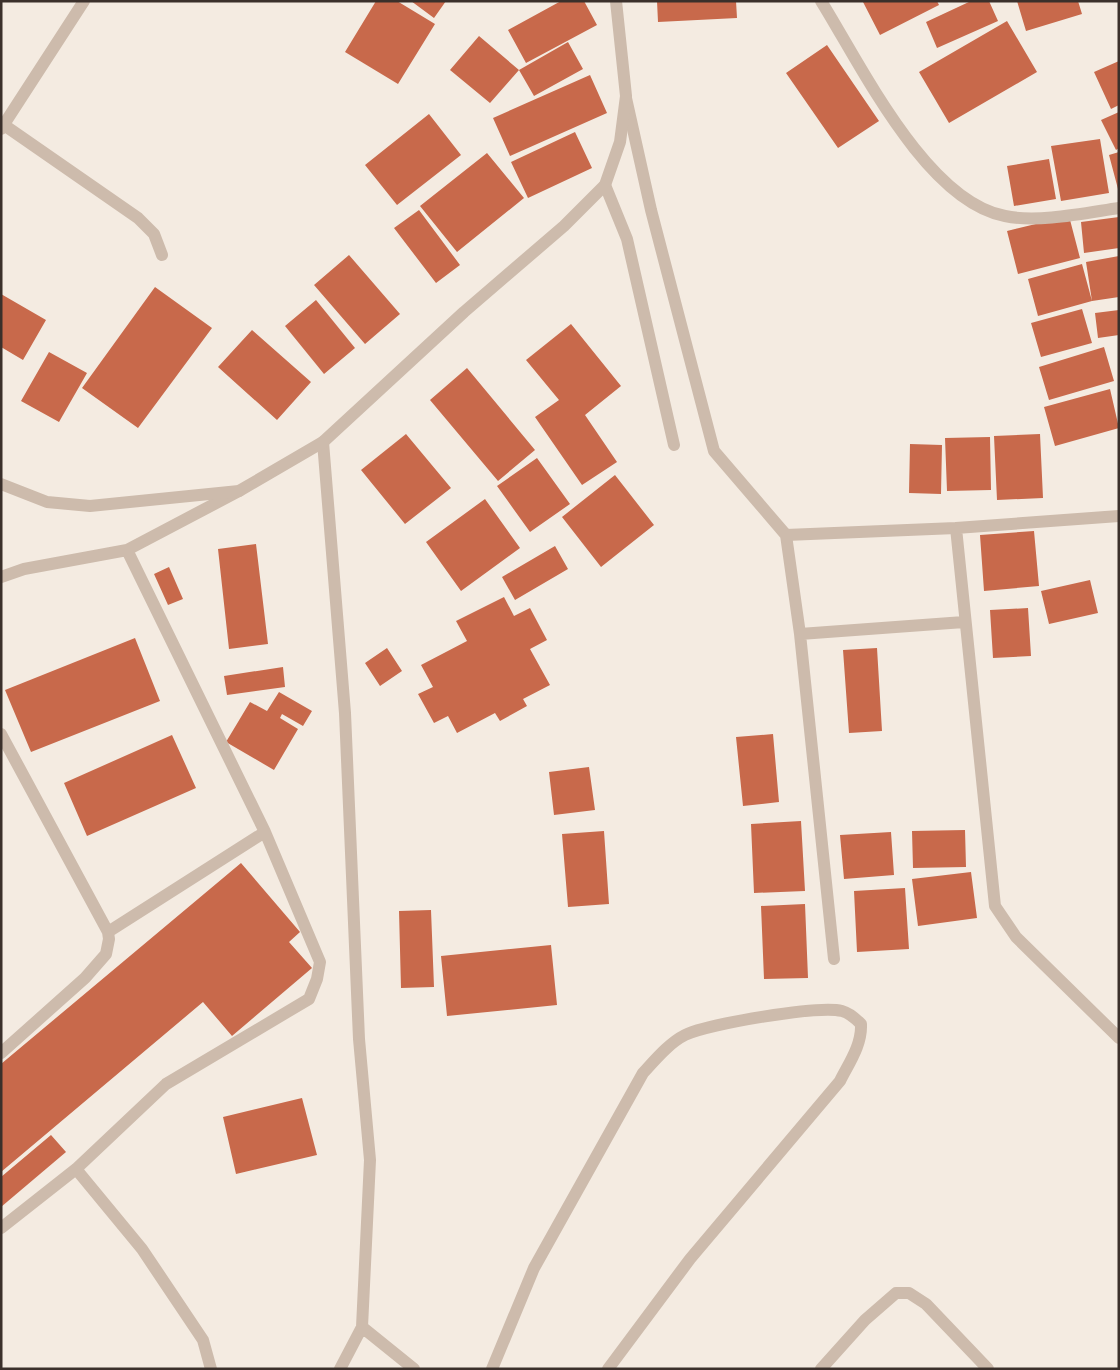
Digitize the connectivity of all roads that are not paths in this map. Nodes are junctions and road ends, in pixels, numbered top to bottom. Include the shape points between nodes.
1 (84, 1) edge
2 (616, 1) edge
3 (821, 1) edge
4 (626, 96) junction
5 (3, 127) edge
6 (605, 186) junction
7 (1119, 208) edge
8 (162, 255) dead end
9 (323, 442) junction
10 (674, 445) dead end
11 (1, 484) edge
12 (239, 491) junction
13 (1119, 516) edge
14 (956, 528) junction
15 (786, 536) junction
16 (127, 550) junction
17 (1, 577) edge
18 (964, 622) junction
19 (800, 634) junction
20 (1, 734) edge
21 (265, 832) junction
22 (108, 932) junction
23 (834, 959) dead end
24 (1119, 1038) edge
25 (1, 1053) edge
26 (76, 1169) junction
27 (1, 1228) edge
28 (362, 1327) junction
29 (211, 1369) edge
30 (340, 1369) edge
31 (414, 1369) edge
32 (492, 1369) edge
33 (608, 1369) edge
34 (821, 1369) edge
35 (988, 1369) edge

1 - 5 street
2 - 4 street
3 - 7 street via 906,140 948,187 986,210 1005,216 1032,218
4 - 6 street via 620,142
4 - 15 street via 651,210 714,450
5 - 8 street via 138,218 154,234
6 - 9 street
6 - 10 street via 627,239
9 - 12 street
9 - 28 street via 345,713 359,1039 370,1160
11 - 12 street via 47,502 90,506
12 - 16 street
13 - 14 street
14 - 15 street
14 - 18 street
15 - 19 street
16 - 17 street via 24,569
16 - 21 street
18 - 19 street
18 - 24 street via 995,906 1016,937
19 - 23 street
20 - 22 street
21 - 22 street
21 - 26 street via 320,962 309,999 166,1084
22 - 25 street via 106,954 85,978
26 - 27 street
26 - 29 street via 152,1264 204,1340
28 - 30 street
28 - 31 street
32 - 33 street via 534,1268 643,1073 660,1054 685,1035 715,1027 820,1009 844,1011 854,1017 861,1024 861,1035 840,1081 690,1259
34 - 35 street via 865,1320 896,1292 909,1292 926,1304

